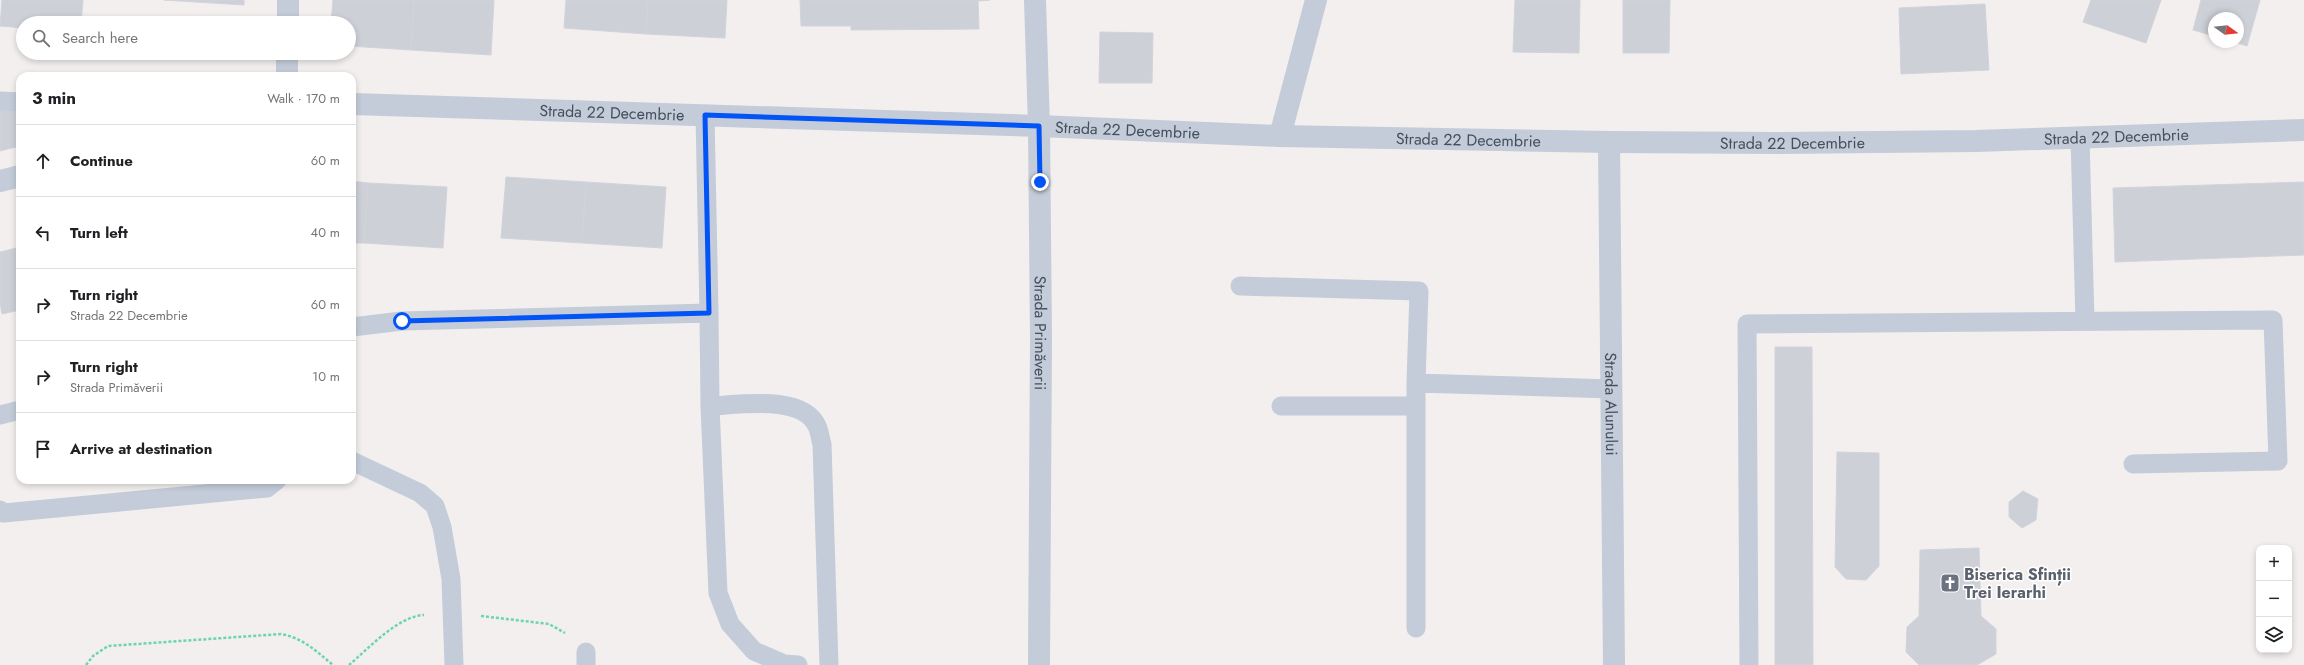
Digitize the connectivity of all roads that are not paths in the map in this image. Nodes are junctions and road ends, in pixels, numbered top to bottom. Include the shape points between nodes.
1 (288, 0) edge
2 (1035, 0) edge
3 (1316, 0) edge
4 (288, 16) edge
5 (287, 60) edge
6 (287, 72) edge
7 (0, 101) edge
8 (16, 102) edge
9 (356, 104) edge
10 (705, 115) junction
11 (1039, 126) junction
12 (2304, 130) edge
13 (1280, 136) junction
14 (2080, 138) junction
15 (1609, 142) junction
16 (16, 177) edge
17 (0, 181) edge
18 (1240, 286) dead end
19 (709, 313) junction
20 (2085, 321) junction
21 (356, 327) edge
22 (1416, 383) junction
23 (1612, 389) junction
24 (710, 406) junction
25 (1280, 406) dead end
26 (1416, 406) junction
27 (16, 411) edge
28 (0, 415) edge
29 (356, 462) edge
30 (2133, 464) dead end
31 (272, 484) edge
32 (0, 510) edge
33 (1416, 628) dead end
34 (454, 665) edge
35 (798, 665) edge
36 (830, 665) edge
37 (1039, 665) edge
38 (1614, 665) edge
39 (1749, 665) edge

1 - 4 street
2 - 11 street, Strada Primăverii
3 - 13 street
5 - 6 street
7 - 8 lane
9 - 10 street, Strada 22 Decembrie
10 - 11 street, Strada 22 Decembrie
10 - 19 lane
11 - 13 street, Strada 22 Decembrie
11 - 37 street, Strada Primăverii
12 - 14 street, Strada 22 Decembrie
13 - 15 street, Strada 22 Decembrie
14 - 15 street, Strada 22 Decembrie via 1779,144
14 - 20 lane
15 - 23 street, Strada Alunului
16 - 17 street
18 - 22 lane via 1419,291
19 - 21 lane via 402,321
19 - 24 lane
20 - 30 lane via 2273,320 2278,461
20 - 39 lane via 1747,324
22 - 23 lane
22 - 26 lane
23 - 38 street, Strada Alunului
24 - 35 lane via 718,593 730,624 754,651 784,664
24 - 36 lane via 773,403 806,413 817,426 822,444
25 - 26 lane
26 - 33 lane
27 - 28 lane
29 - 34 lane via 420,493 435,506 442,527 450,579
31 - 32 lane via 267,488 4,513

